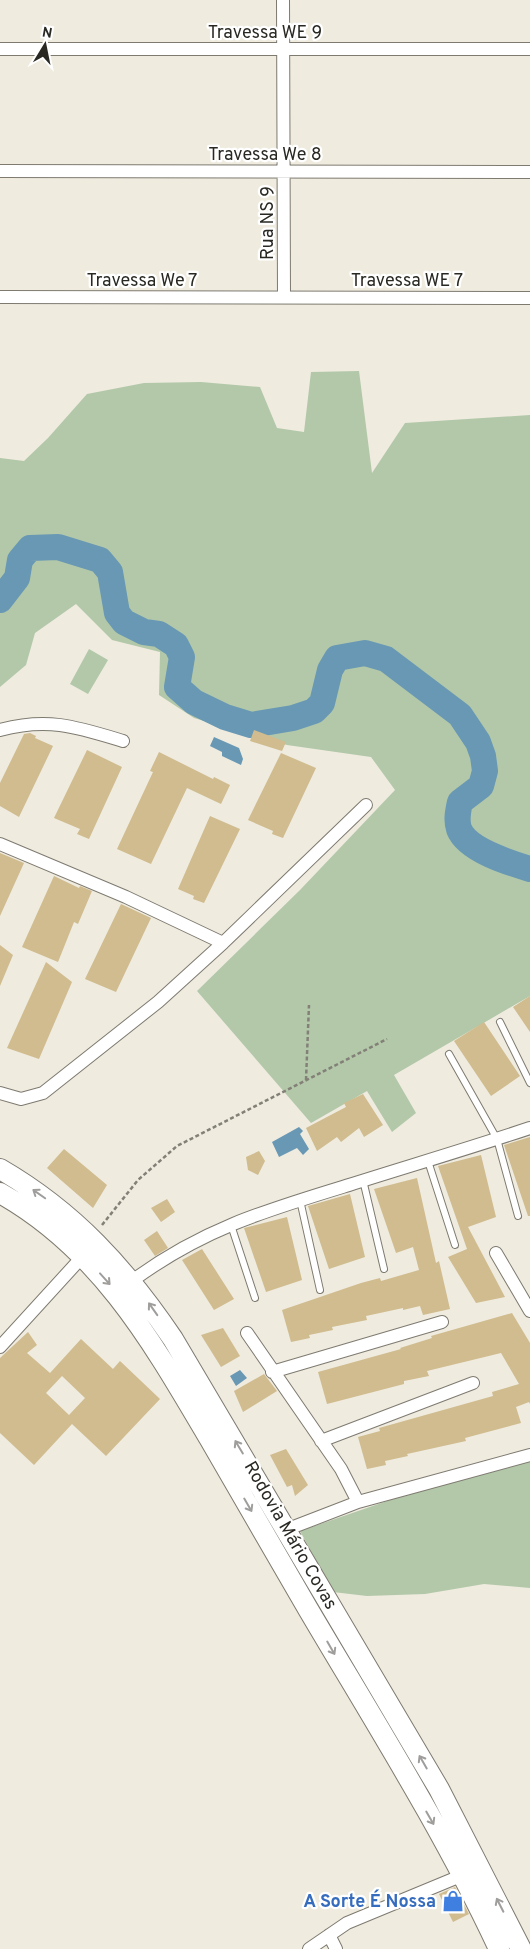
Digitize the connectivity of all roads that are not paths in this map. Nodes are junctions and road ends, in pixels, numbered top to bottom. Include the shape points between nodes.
1 (283, 0) edge
2 (0, 49) edge
3 (530, 49) edge
4 (284, 50) junction
5 (0, 171) edge
6 (285, 172) junction
7 (530, 172) edge
8 (284, 297) junction
9 (0, 298) edge
10 (530, 298) edge
11 (0, 730) edge
12 (122, 741) dead end
13 (366, 804) dead end
14 (0, 844) edge
15 (223, 943) junction
16 (500, 1022) dead end
17 (449, 1054) dead end
18 (530, 1083) edge
19 (0, 1093) edge
20 (530, 1128) edge
21 (497, 1139) junction
22 (428, 1160) junction
23 (0, 1169) edge
24 (363, 1180) junction
25 (0, 1193) edge
26 (300, 1200) junction
27 (518, 1216) dead end
28 (231, 1224) junction
29 (454, 1245) dead end
30 (496, 1253) dead end
31 (83, 1256) junction
32 (384, 1269) dead end
33 (132, 1281) junction
34 (320, 1290) dead end
35 (255, 1298) dead end
36 (530, 1311) edge
37 (442, 1322) dead end
38 (247, 1333) dead end
39 (0, 1347) edge
40 (272, 1372) junction
41 (473, 1383) dead end
42 (321, 1441) junction
43 (530, 1455) edge
44 (358, 1502) junction
45 (288, 1530) junction
46 (326, 1594) junction
47 (306, 1606) junction
48 (463, 1875) junction
49 (329, 1935) junction
50 (309, 1949) edge
51 (336, 1949) edge
52 (499, 1949) edge
53 (521, 1949) edge

1 - 4 street, Rua NS 9
2 - 4 street, Travessa WE 9
3 - 4 street, Travessa WE 9
4 - 6 street, Rua NS 9
5 - 6 street, Travessa We 8
6 - 7 street, Travessa We 8
6 - 8 street, Rua NS 9
8 - 9 street, Travessa We 7
8 - 10 street, Travessa WE 7
11 - 12 street via 42,722 78,727
13 - 15 street
14 - 15 street via 126,897
15 - 19 street via 158,1002 43,1093 21,1099
16 - 18 lane
17 - 21 lane
20 - 21 street
21 - 22 street
21 - 27 lane
22 - 24 street
22 - 29 lane
33 -> 23 main road, Rodovia Mário Covas via 55,1205
24 - 26 street
24 - 32 lane
25 - 31 main road, Rodovia Mário Covas via 42,1221
26 - 28 street
26 - 34 lane
28 - 33 street via 164,1257
28 - 35 lane
30 - 36 street
31 - 39 street
31 -> 47 main road, Rodovia Mário Covas via 134,1316 188,1402
45 -> 33 main road, Rodovia Mário Covas via 173,1338
37 - 40 street
38 - 40 street
40 - 42 street
41 - 42 street
42 - 44 street
43 - 44 street
44 - 45 street
45 - 46 main road, Rodovia Mário Covas
46 - 47 main road
53 -> 46 main road, Rodovia Mário Covas via 439,1789
47 -> 48 main road, Rodovia Mário Covas
48 - 49 street via 365,1914
48 - 52 main road, Rodovia Mário Covas
49 - 50 street
49 - 51 street

